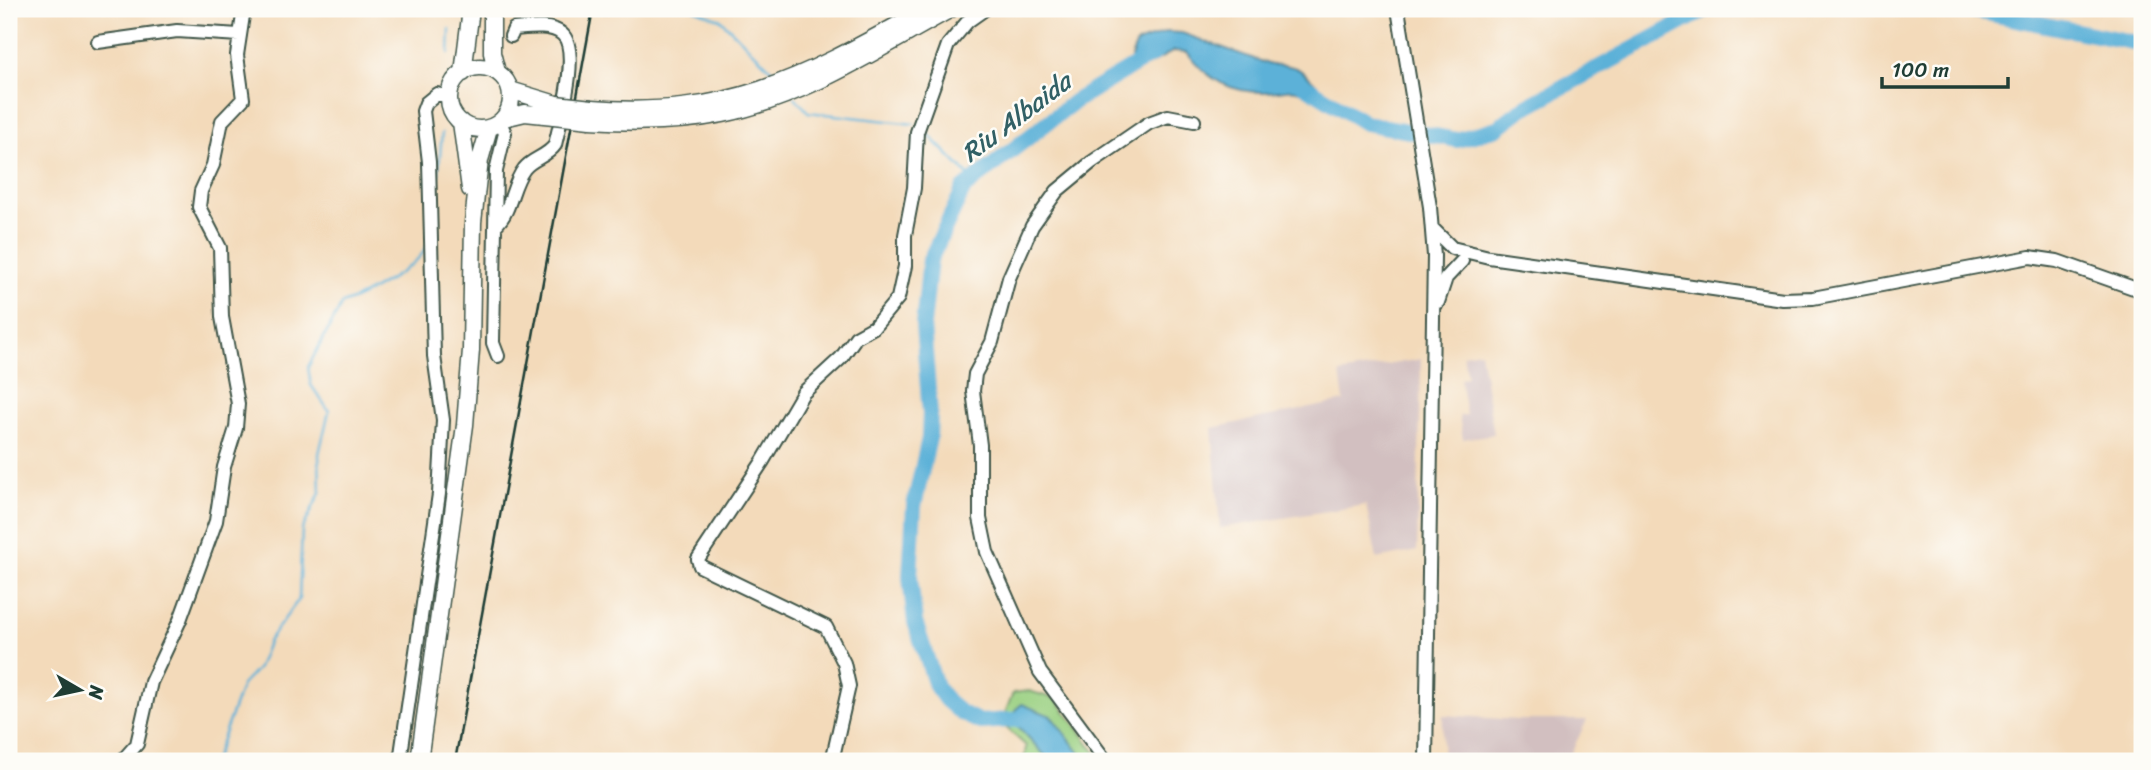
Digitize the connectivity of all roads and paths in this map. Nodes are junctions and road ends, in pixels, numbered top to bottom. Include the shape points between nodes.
1 (244, 9) edge
2 (471, 9) edge
3 (492, 9) edge
4 (928, 9) edge
5 (951, 9) edge
6 (985, 9) edge
7 (1398, 9) edge
8 (239, 36) junction
9 (511, 36) dead end
10 (98, 42) dead end
11 (840, 63) junction
12 (463, 72) junction
13 (497, 72) junction
14 (510, 90) junction
15 (450, 97) junction
16 (555, 110) junction
17 (1194, 121) dead end
18 (461, 122) junction
19 (497, 123) junction
20 (473, 222) junction
21 (496, 225) junction
22 (1433, 229) junction
23 (1452, 248) junction
24 (1434, 256) junction
25 (1489, 257) junction
26 (1462, 261) junction
27 (2142, 291) edge
28 (1433, 323) junction
29 (498, 356) dead end
30 (122, 761) edge
31 (400, 761) edge
32 (419, 761) edge
33 (832, 761) edge
34 (1107, 761) edge
35 (1426, 761) edge

1 - 8 street
2 - 12 main road
3 - 13 main road
4 - 11 main road
5 - 11 main road
6 - 33 street via 948,45 919,127 898,298 874,327 856,337 841,358 803,393 698,559 700,566 826,627 849,685
7 - 22 street
8 - 10 street via 177,31
8 - 30 street via 237,63 243,99 222,121 199,207 220,248 222,317 237,418 216,521 180,620 151,682 137,744
9 - 21 street via 514,29 539,28 564,35 569,70 555,145 549,154 524,168
11 - 16 main road, bridge via 783,96 674,121
12 - 13 main road via 480,67
12 - 15 main road
13 - 14 main road
14 - 16 main road
14 - 19 main road via 509,109
15 - 18 main road
15 - 31 street via 437,94 423,111 435,356 443,420 439,495
16 - 19 main road via 525,113
17 - 34 street via 1168,116 1149,123 1057,191 1032,226 992,342 975,374 980,518 987,552 1040,672
18 - 19 main road via 470,127
18 - 20 main road
19 - 20 main road via 480,160
19 - 21 street via 505,138 496,171
20 - 32 main road via 465,425
21 - 29 street via 493,343
22 - 23 street
22 - 24 street
23 - 24 street
23 - 25 street
24 - 26 street via 1448,263
24 - 28 street
25 - 26 street
25 - 27 street via 1783,299 1813,298 2030,257 2057,261
26 - 28 street via 1446,278
28 - 35 street

